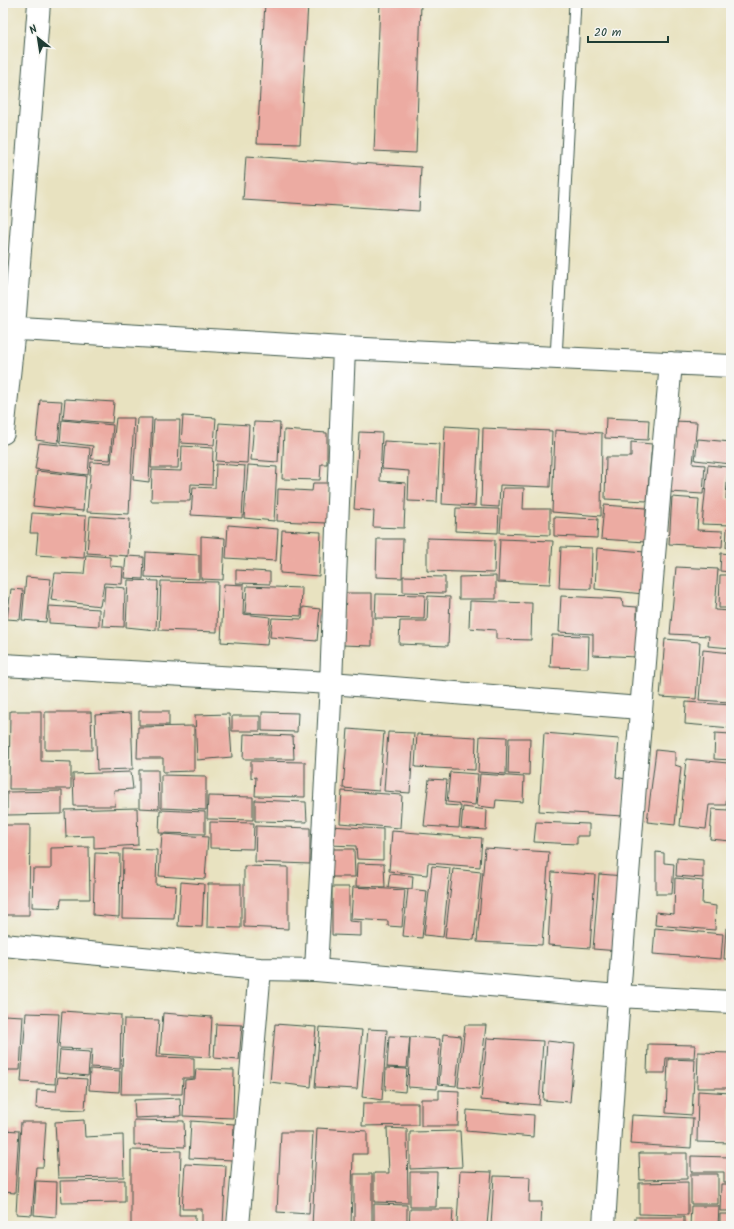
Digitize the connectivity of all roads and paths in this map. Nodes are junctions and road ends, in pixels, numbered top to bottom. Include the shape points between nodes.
1 (39, 3) edge
2 (576, 3) edge
3 (8, 328) edge
4 (344, 348) junction
5 (556, 358) junction
6 (671, 363) junction
7 (731, 366) edge
8 (3, 433) edge
9 (3, 665) edge
10 (331, 683) junction
11 (640, 708) junction
12 (3, 944) edge
13 (260, 969) junction
14 (316, 970) junction
15 (618, 996) junction
16 (731, 1002) edge
17 (238, 1226) edge
18 (604, 1226) edge

1 - 3 street
2 - 5 lane
3 - 4 street
3 - 8 street
4 - 5 street
4 - 10 street
5 - 6 street
6 - 7 street
6 - 11 street
9 - 10 street
10 - 11 street
10 - 14 street
11 - 15 street
12 - 13 street
13 - 14 street
13 - 17 street
14 - 15 street
15 - 16 street
15 - 18 street

